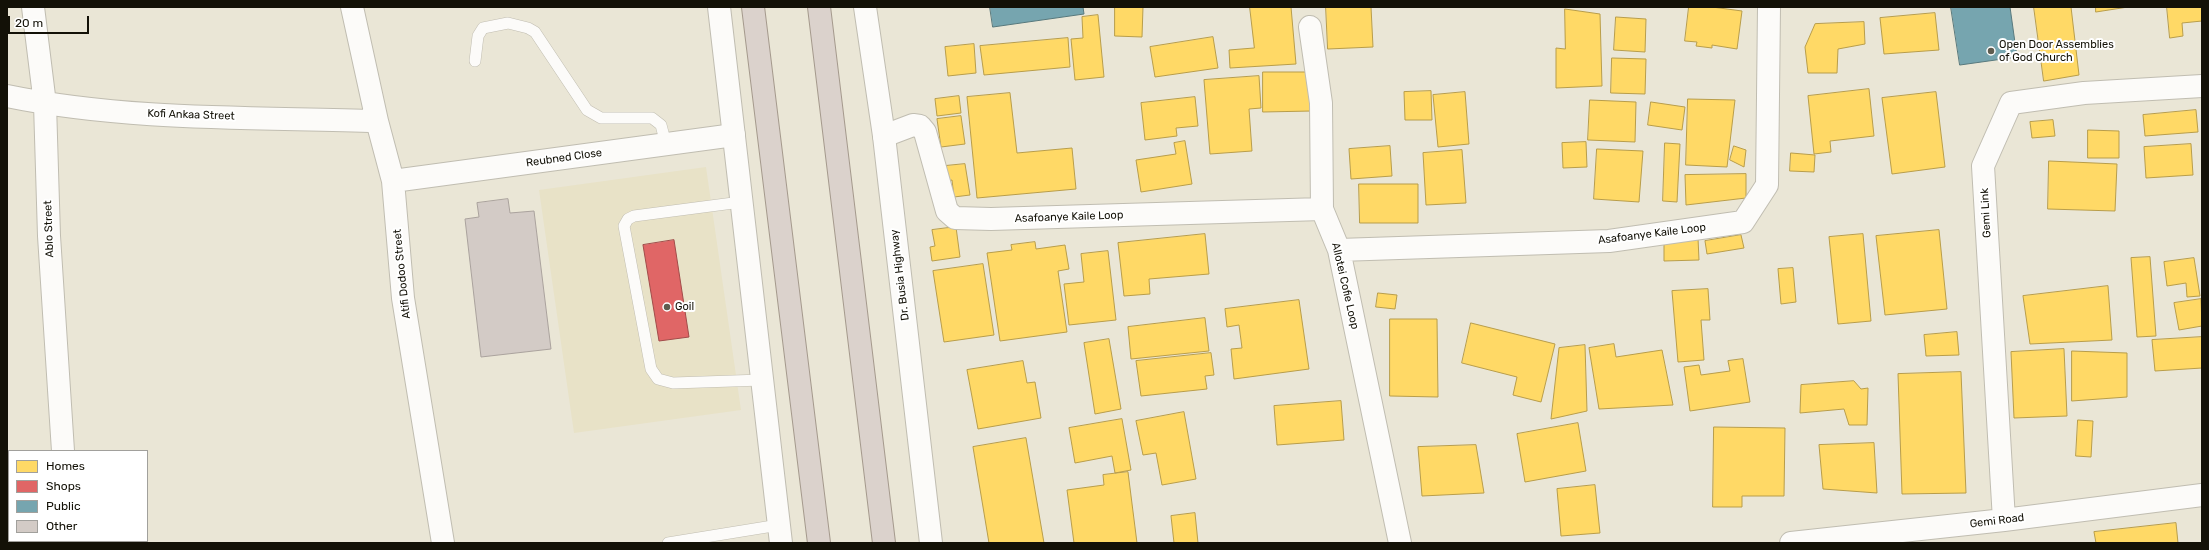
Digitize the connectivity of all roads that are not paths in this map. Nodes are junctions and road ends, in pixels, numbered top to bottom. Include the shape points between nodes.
1 (32, 7) edge
2 (352, 7) edge
3 (719, 7) edge
4 (753, 7) edge
5 (819, 7) edge
6 (865, 7) edge
7 (1769, 7) edge
8 (1310, 27) dead end
9 (475, 61) dead end
10 (2202, 86) edge
11 (7, 96) edge
12 (45, 104) junction
13 (377, 121) junction
14 (734, 135) junction
15 (884, 136) junction
16 (666, 144) junction
17 (393, 181) junction
18 (741, 202) junction
19 (1322, 209) junction
20 (1339, 250) junction
21 (762, 380) junction
22 (63, 450) edge
23 (2202, 495) edge
24 (2004, 520) junction
25 (780, 534) edge
26 (443, 543) edge
27 (668, 543) edge
28 (819, 543) edge
29 (884, 543) edge
30 (931, 543) edge
31 (1400, 543) edge
32 (1791, 543) edge

1 - 12 street, Ablo Street
2 - 13 street, Atifi Dodoo Street
3 - 14 street
4 - 28 highway
5 - 29 highway
6 - 15 street, Dr. Busia Highway
7 - 20 street, Asafoanye Kaile Loop via 1767,185 1743,222 1609,241
8 - 19 street, Allotei Cofie Loop via 1321,103
9 - 16 lane via 478,36 482,28 508,23 528,28 536,32 587,110 601,118 652,118 661,125
10 - 24 street, Gemi Link via 2084,93 2012,102 1983,166
11 - 12 street, Kofi Ankaa Street
12 - 13 street, Kofi Ankaa Street via 113,113
12 - 22 street, Ablo Street via 49,236
13 - 17 street, Atifi Dodoo Street
14 - 16 street, Reubned Close
14 - 18 street
15 - 19 street, Asafoanye Kaile Loop via 913,125 920,126 925,132 947,211 955,218
15 - 30 street, Dr. Busia Highway
16 - 17 street, Reubned Close
17 - 26 street, Atifi Dodoo Street via 403,298
18 - 21 street
18 - 21 lane via 634,216 628,219 624,226 650,369 658,379 673,383
19 - 20 street, Allotei Cofie Loop
20 - 31 street, Allotei Cofie Loop
21 - 25 street
23 - 24 street, Gemi Road
24 - 32 street, Gemi Road
25 - 27 lane

